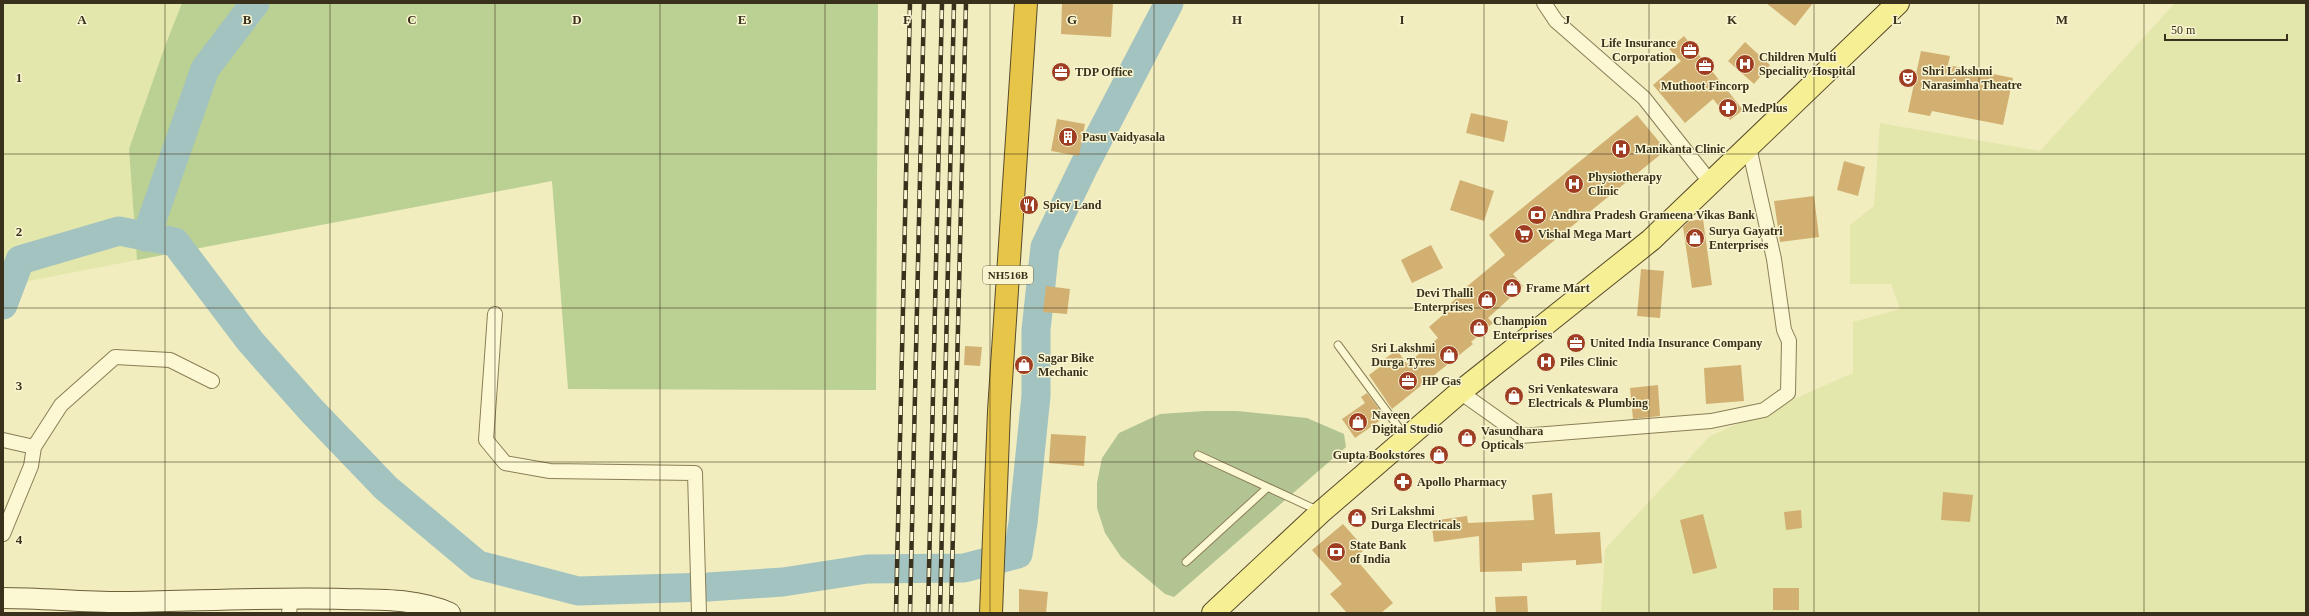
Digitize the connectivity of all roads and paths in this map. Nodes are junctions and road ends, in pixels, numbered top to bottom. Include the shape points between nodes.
1 (1026, 3) edge
2 (1544, 3) edge
3 (1898, 3) edge
4 (1749, 147) junction
5 (1710, 183) junction
6 (495, 314) dead end
7 (1338, 345) dead end
8 (212, 381) dead end
9 (1460, 392) junction
10 (1407, 438) junction
11 (3, 440) edge
12 (34, 447) junction
13 (1198, 455) dead end
14 (1267, 488) junction
15 (1321, 512) junction
16 (3, 534) edge
17 (1186, 562) dead end
18 (3, 598) edge
19 (290, 605) edge
20 (450, 613) edge
21 (699, 613) edge
22 (991, 613) edge
23 (1213, 613) edge

1 - 22 highway, NH516B
2 - 5 street via 1556,21 1644,98
3 - 4 main road
4 - 5 main road
4 - 9 street via 1774,260 1784,330 1789,341 1788,393 1764,410 1710,421 1522,436
5 - 9 main road via 1651,240
6 - 21 street via 486,440 505,463 550,471 694,473
7 - 10 lane
8 - 12 street via 170,360 115,357 61,406
9 - 10 main road
10 - 15 main road
11 - 12 street
12 - 16 street via 31,466
13 - 14 lane
14 - 15 lane
14 - 17 lane
15 - 23 main road
18 - 19 main road via 40,598 89,603
19 - 20 main road via 399,600 440,608

